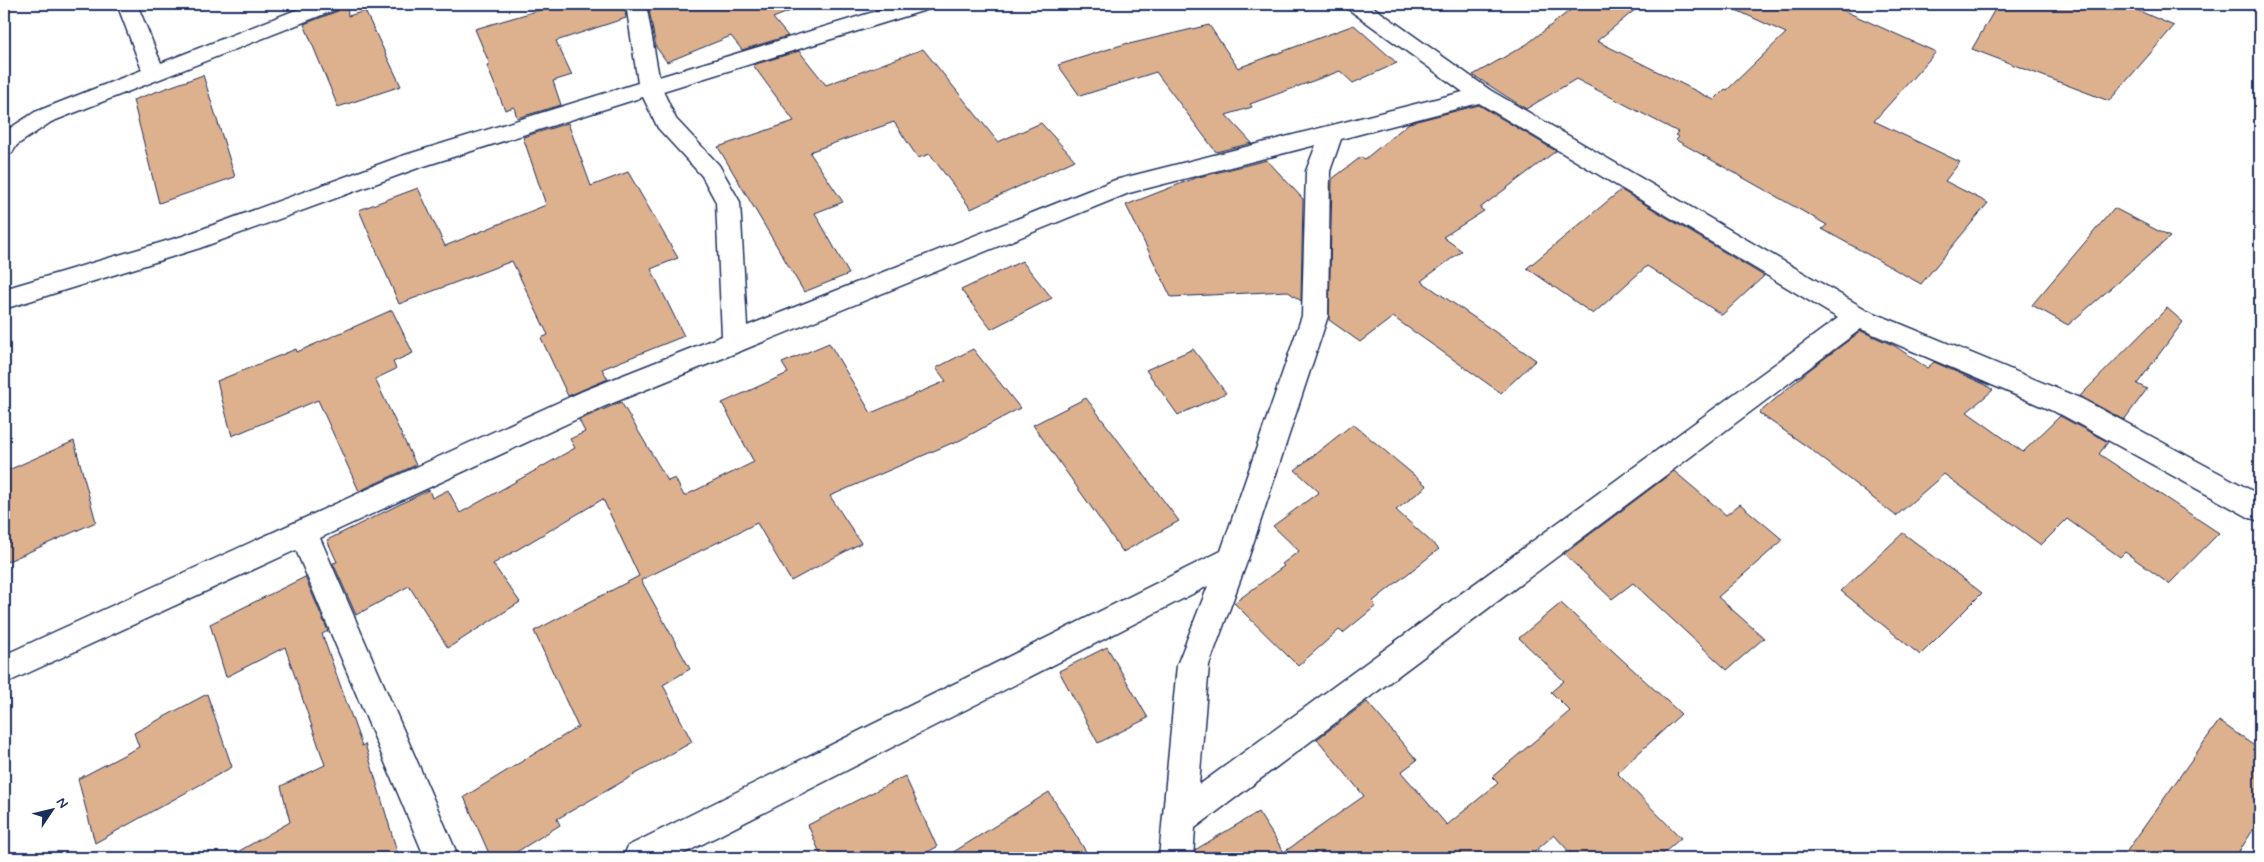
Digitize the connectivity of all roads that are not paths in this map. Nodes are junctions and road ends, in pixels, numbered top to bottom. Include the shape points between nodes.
1 (127, 4) edge
2 (330, 4) edge
3 (636, 4) edge
4 (922, 4) edge
5 (1355, 4) edge
6 (154, 74) junction
7 (650, 86) junction
8 (1482, 95) junction
9 (1331, 134) junction
10 (4, 147) edge
11 (4, 299) edge
12 (1858, 317) junction
13 (735, 342) junction
14 (2260, 509) edge
15 (303, 532) junction
16 (1233, 559) junction
17 (4, 670) edge
18 (1180, 819) junction
19 (442, 858) edge
20 (640, 858) edge
21 (1176, 858) edge

1 - 6 street
2 - 6 street
3 - 7 street
4 - 7 street
5 - 8 street
6 - 10 street via 43,118 9,139
7 - 11 street via 410,162 191,242
7 - 13 street via 666,123 712,171 728,202
8 - 9 street
8 - 12 street
9 - 13 street via 1123,186
9 - 16 street via 1318,171 1314,316
12 - 14 street via 2072,407
12 - 18 street
13 - 15 street via 593,398
15 - 17 street
15 - 19 street
16 - 18 street via 1193,665
16 - 20 street
18 - 21 street

